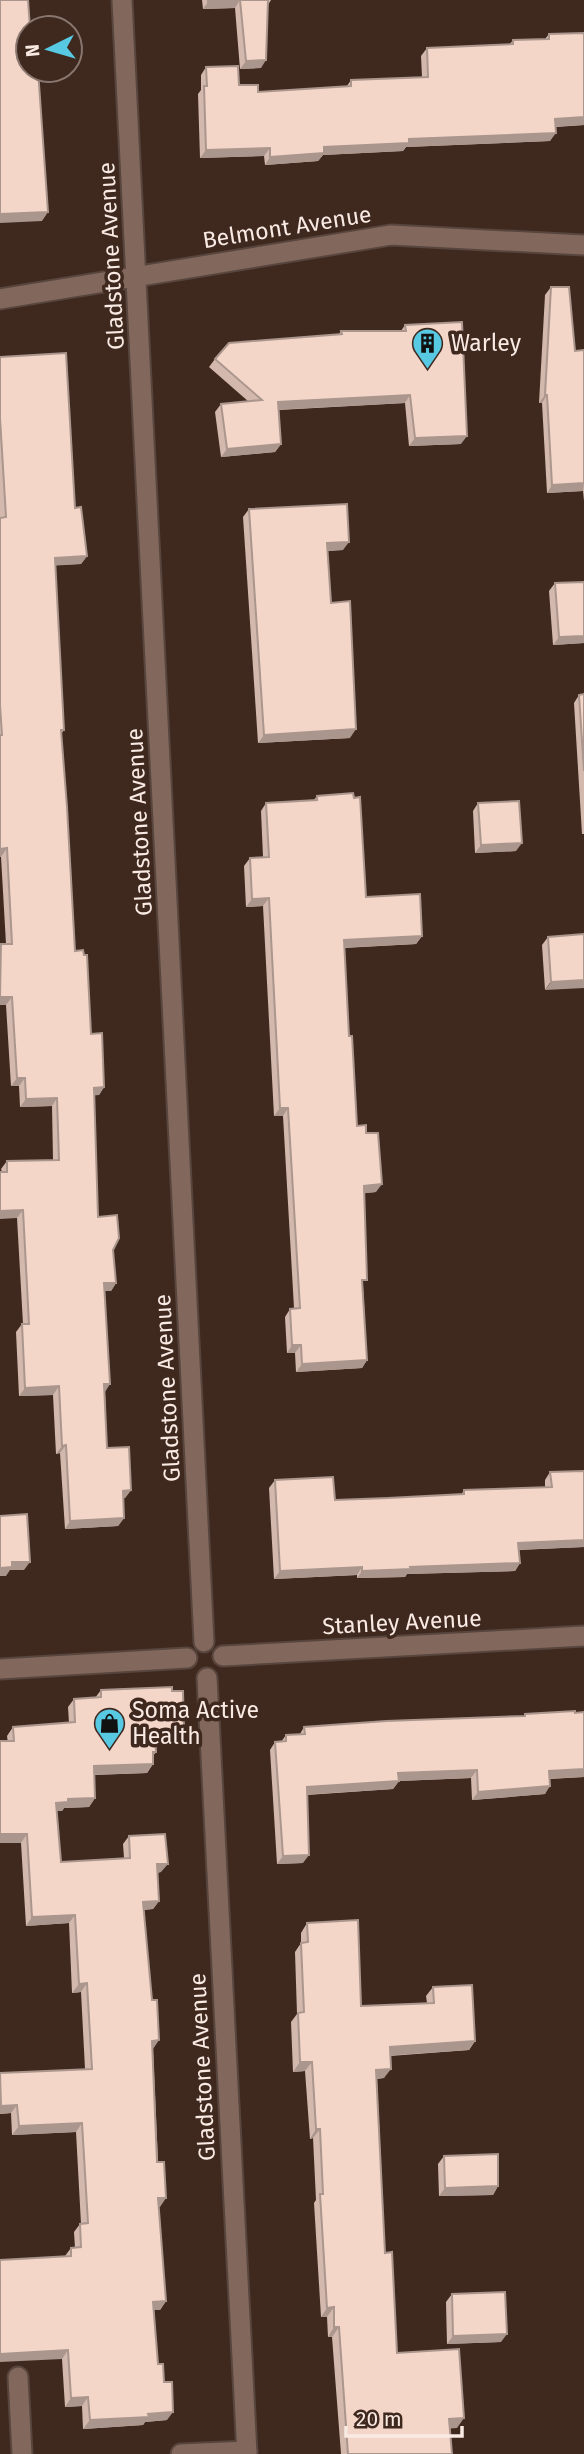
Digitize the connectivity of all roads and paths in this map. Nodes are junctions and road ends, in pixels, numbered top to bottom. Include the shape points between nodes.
1 (122, 0) edge
2 (584, 245) edge
3 (137, 275) junction
4 (0, 299) edge
5 (584, 1636) edge
6 (204, 1642) junction
7 (223, 1656) junction
8 (187, 1658) junction
9 (0, 1669) edge
10 (206, 1678) junction
11 (18, 2377) dead end
12 (247, 2452) edge
13 (22, 2454) edge
14 (181, 2454) edge

1 - 3 street, Gladstone Avenue
2 - 3 street, Belmont Avenue via 391,236
3 - 4 street, Belmont Avenue
3 - 6 street, Gladstone Avenue
5 - 7 street, Stanley Avenue
6 - 7 street via 218,1643
6 - 8 street via 191,1645
7 - 10 street via 218,1673
8 - 9 street
8 - 10 street via 192,1674
10 - 12 street, Gladstone Avenue
11 - 13 street
12 - 14 street

